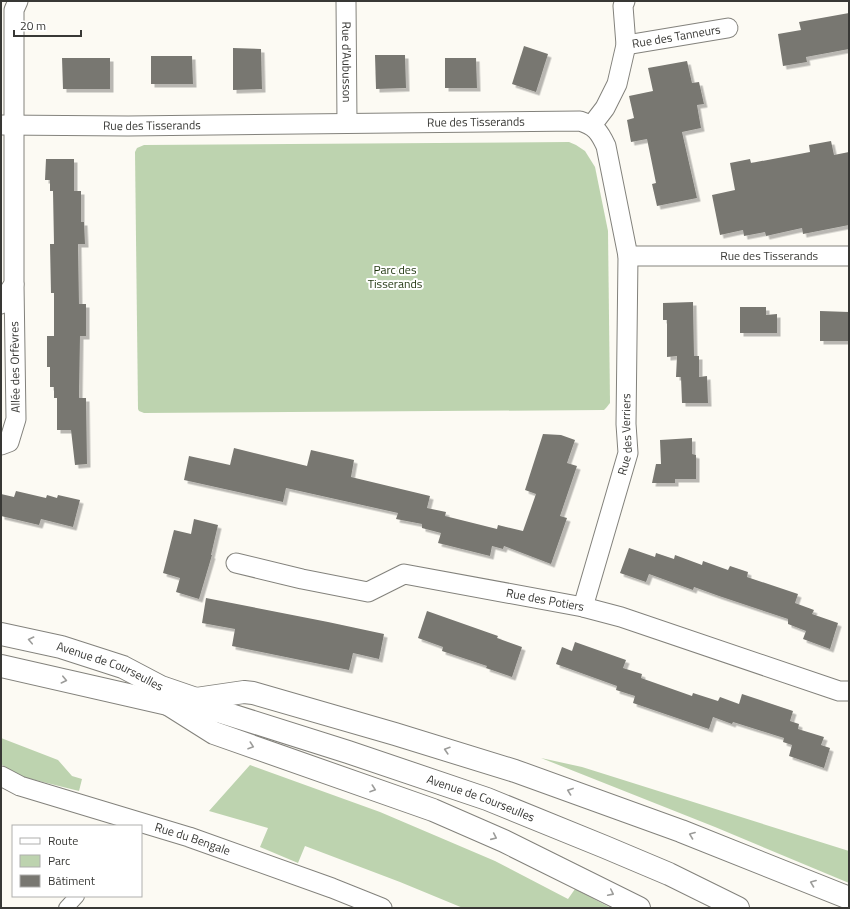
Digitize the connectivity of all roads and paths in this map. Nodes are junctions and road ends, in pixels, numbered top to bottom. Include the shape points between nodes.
1 (18, 1) edge
2 (346, 1) edge
3 (625, 1) edge
4 (728, 28) dead end
5 (626, 45) junction
6 (347, 123) junction
7 (8, 125) edge
8 (592, 125) junction
9 (628, 256) junction
10 (849, 256) edge
11 (14, 284) junction
12 (1, 304) edge
13 (1, 445) edge
14 (236, 563) dead end
15 (583, 607) junction
16 (1, 634) edge
17 (1, 666) edge
18 (849, 691) edge
19 (196, 699) junction
20 (168, 704) junction
21 (215, 710) junction
22 (1, 776) edge
23 (75, 897) edge
24 (849, 898) edge
25 (357, 904) edge
26 (66, 908) edge
27 (382, 908) edge
28 (639, 908) edge
29 (738, 908) edge

1 - 7 street via 14,10
2 - 6 street, Rue d'Aubusson
3 - 5 street, Rue des Tanneurs via 623,6
4 - 5 street, Rue des Tanneurs
5 - 8 street, Rue des Tanneurs via 617,84 606,108
6 - 7 street, Rue des Tisserands
6 - 8 street, Rue des Tisserands via 580,121
7 - 11 street, Allée des Orfèvres
8 - 9 street via 606,146
9 - 10 street, Rue des Tisserands
9 - 15 street, Rue des Verriers via 628,452
11 - 12 street
11 - 13 street, Allée des Orfèvres via 16,419 9,442
14 - 15 street, Rue des Potiers via 368,592 404,574
15 - 18 street, Rue des Potiers via 621,617 839,691
19 -> 16 main road, Avenue de Courseulles via 161,687 124,667 61,647
17 -> 20 main road, Avenue de Courseulles
19 - 21 main road, Avenue de Courseulles
24 -> 19 main road via 682,831 515,771 395,734 244,692
20 - 21 main road, Avenue de Courseulles via 191,709
20 -> 28 main road via 214,733 433,810 504,841
21 - 29 main road, Avenue de Courseulles via 487,799 662,871
22 - 25 street, Rue du Bengale via 20,786 189,837 332,888
23 - 26 street
25 - 27 street, Rue du Bengale

